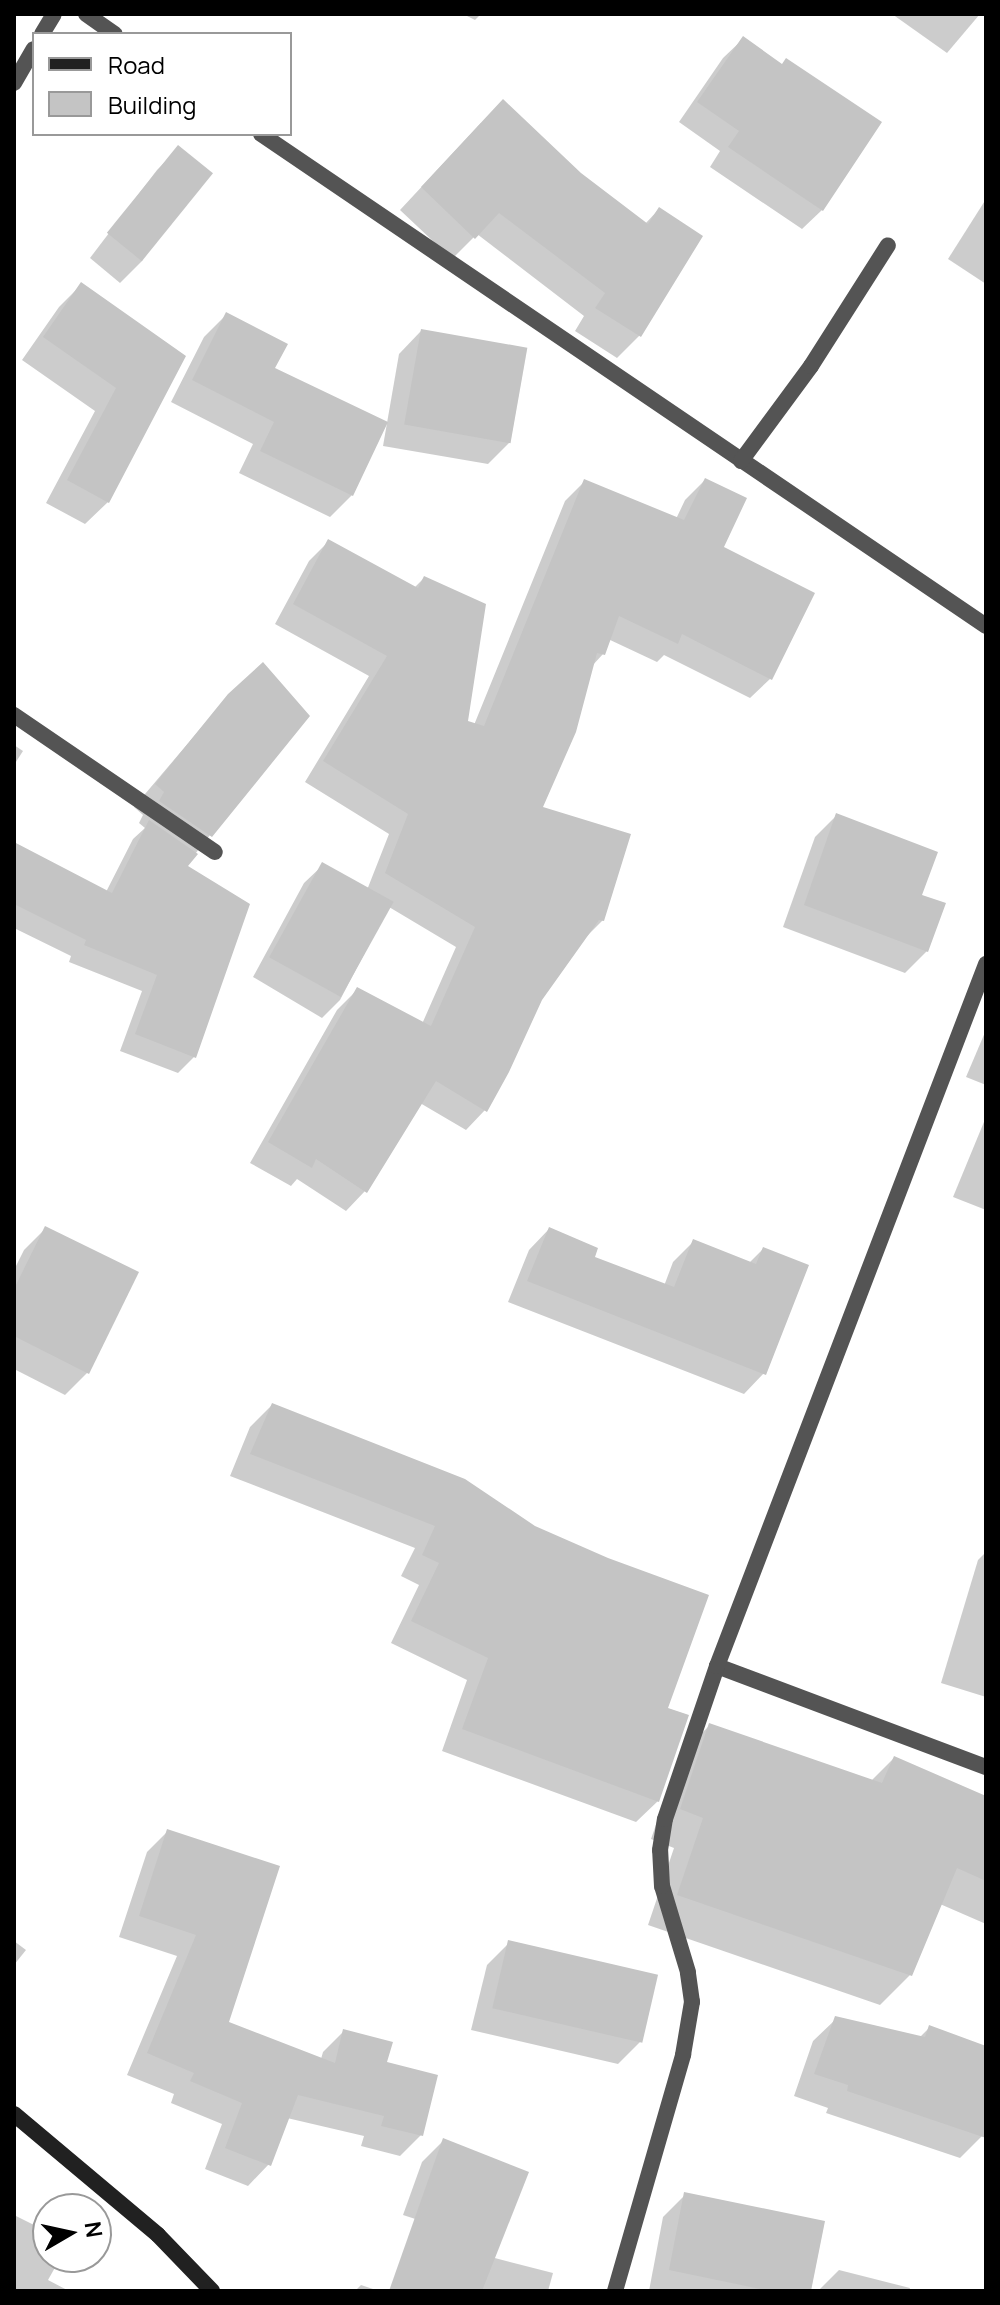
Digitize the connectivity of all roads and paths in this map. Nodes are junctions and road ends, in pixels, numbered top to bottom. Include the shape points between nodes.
1 (54, 14) edge
2 (86, 14) edge
3 (43, 32) edge
4 (112, 32) edge
5 (32, 52) edge
6 (14, 83) edge
7 (264, 136) edge
8 (888, 245) dead end
9 (741, 461) junction
10 (986, 626) edge
11 (14, 715) edge
12 (215, 852) dead end
13 (986, 964) edge
14 (717, 1666) junction
15 (986, 1767) edge
16 (14, 2114) edge
17 (212, 2291) edge
18 (615, 2291) edge

1 - 3 street
2 - 4 street
5 - 6 street
7 - 9 street
8 - 9 street via 811,366
9 - 10 street
11 - 12 street
13 - 14 street
14 - 15 street
14 - 18 street via 665,1819 660,1850 662,1886 688,1972 690,2027
16 - 17 street via 158,2235

